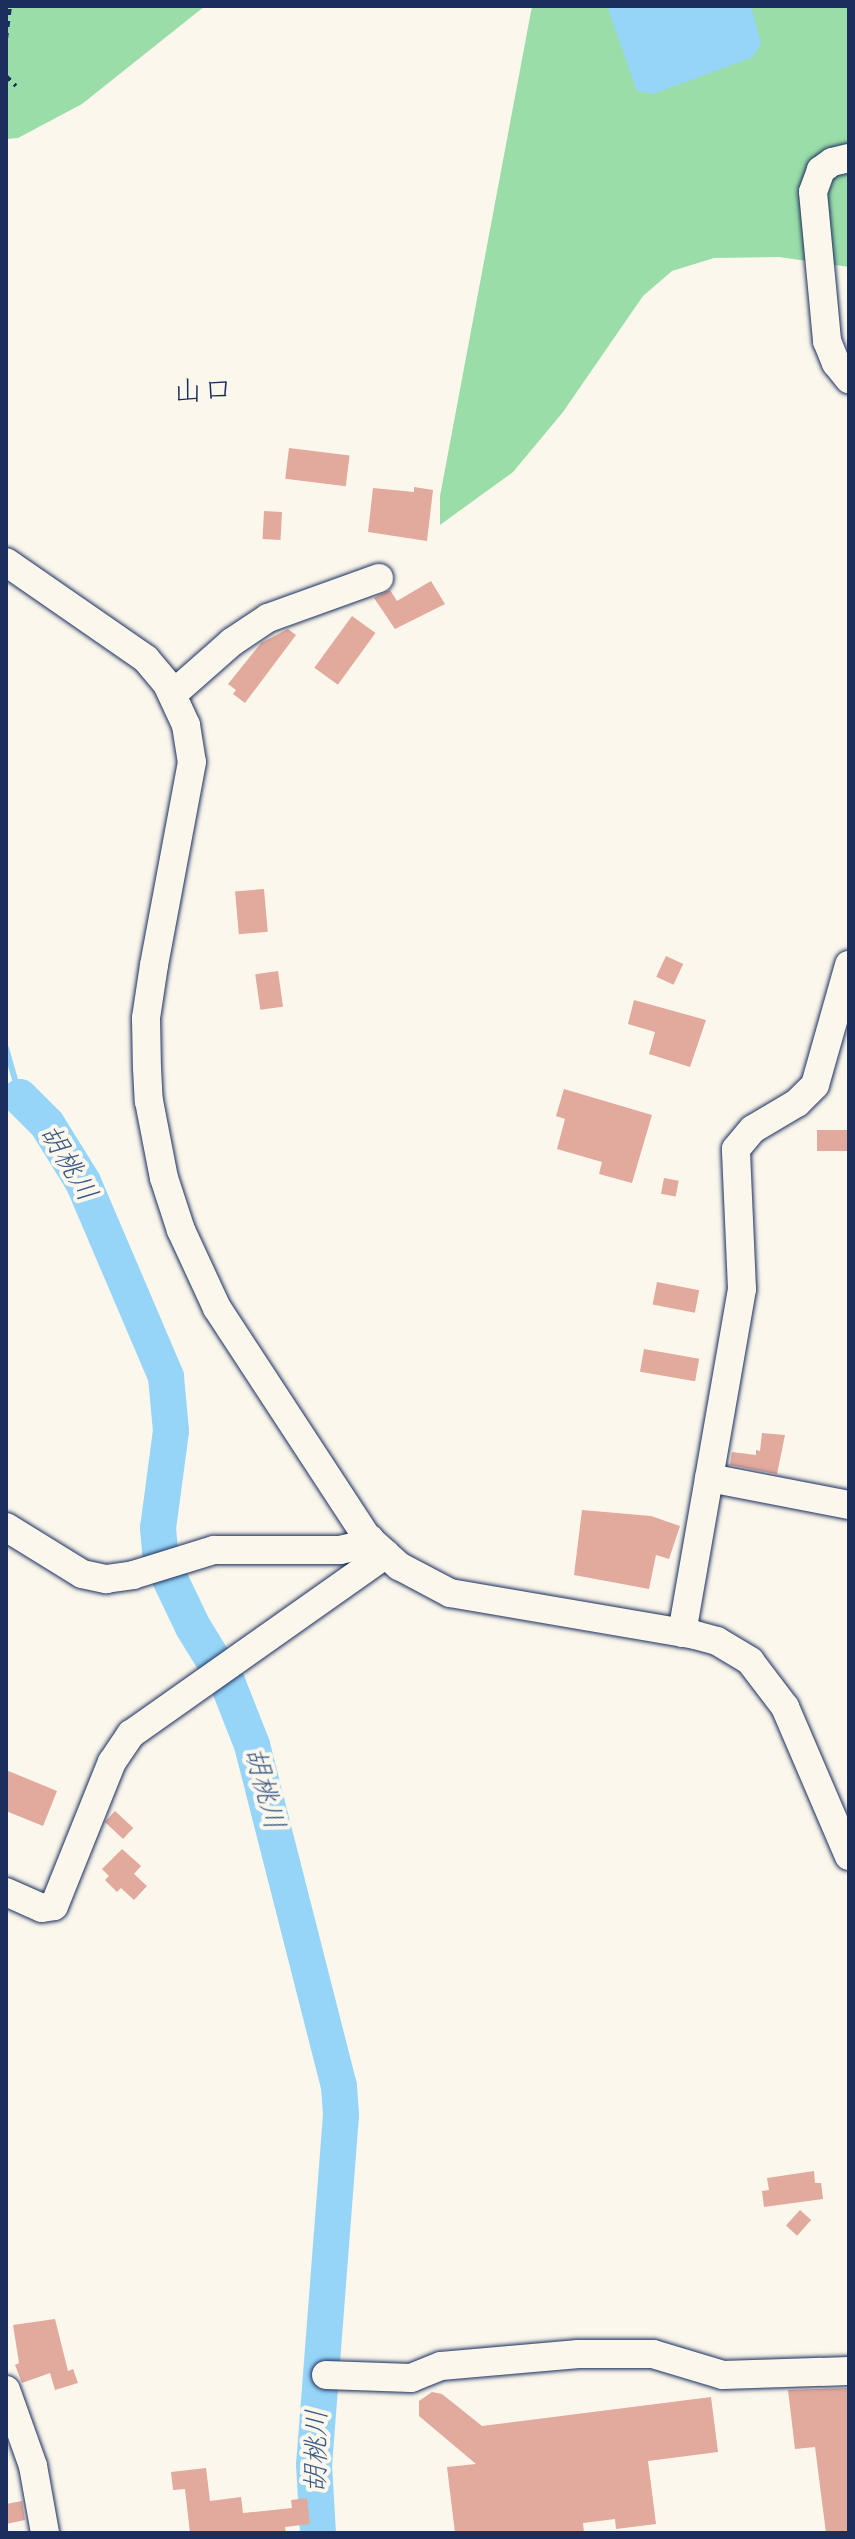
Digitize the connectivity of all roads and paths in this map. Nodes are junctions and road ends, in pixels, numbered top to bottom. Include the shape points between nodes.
1 (10, 6) edge
2 (6, 39) edge
3 (6, 76) edge
4 (16, 86) dead end
5 (849, 158) edge
6 (849, 379) edge
7 (6, 562) edge
8 (379, 578) dead end
9 (173, 694) junction
10 (849, 965) edge
11 (709, 1478) junction
12 (849, 1505) edge
13 (6, 1527) edge
14 (378, 1546) junction
15 (682, 1633) junction
16 (849, 1856) edge
17 (6, 1892) edge
18 (849, 2371) edge
19 (326, 2375) dead end
20 (6, 2390) edge
21 (45, 2533) edge

1 - 2 path
3 - 4 path
5 - 6 street via 821,170 813,192 827,341
7 - 9 street via 146,659
8 - 9 street via 268,618
9 - 14 street via 186,725 192,762 146,1018 149,1101 159,1156 203,1283
10 - 11 street via 815,1085 797,1103 753,1129 736,1149 742,1289
11 - 12 street
11 - 15 street
13 - 14 street via 82,1574 106,1579 214,1550
14 - 15 street via 418,1578 450,1593
14 - 17 street via 223,1670 131,1734 112,1762 54,1906 42,1908
15 - 16 street via 717,1641 763,1675 785,1707
18 - 19 street via 723,2375 653,2354 578,2354 441,2366 411,2378
20 - 21 street via 33,2466

